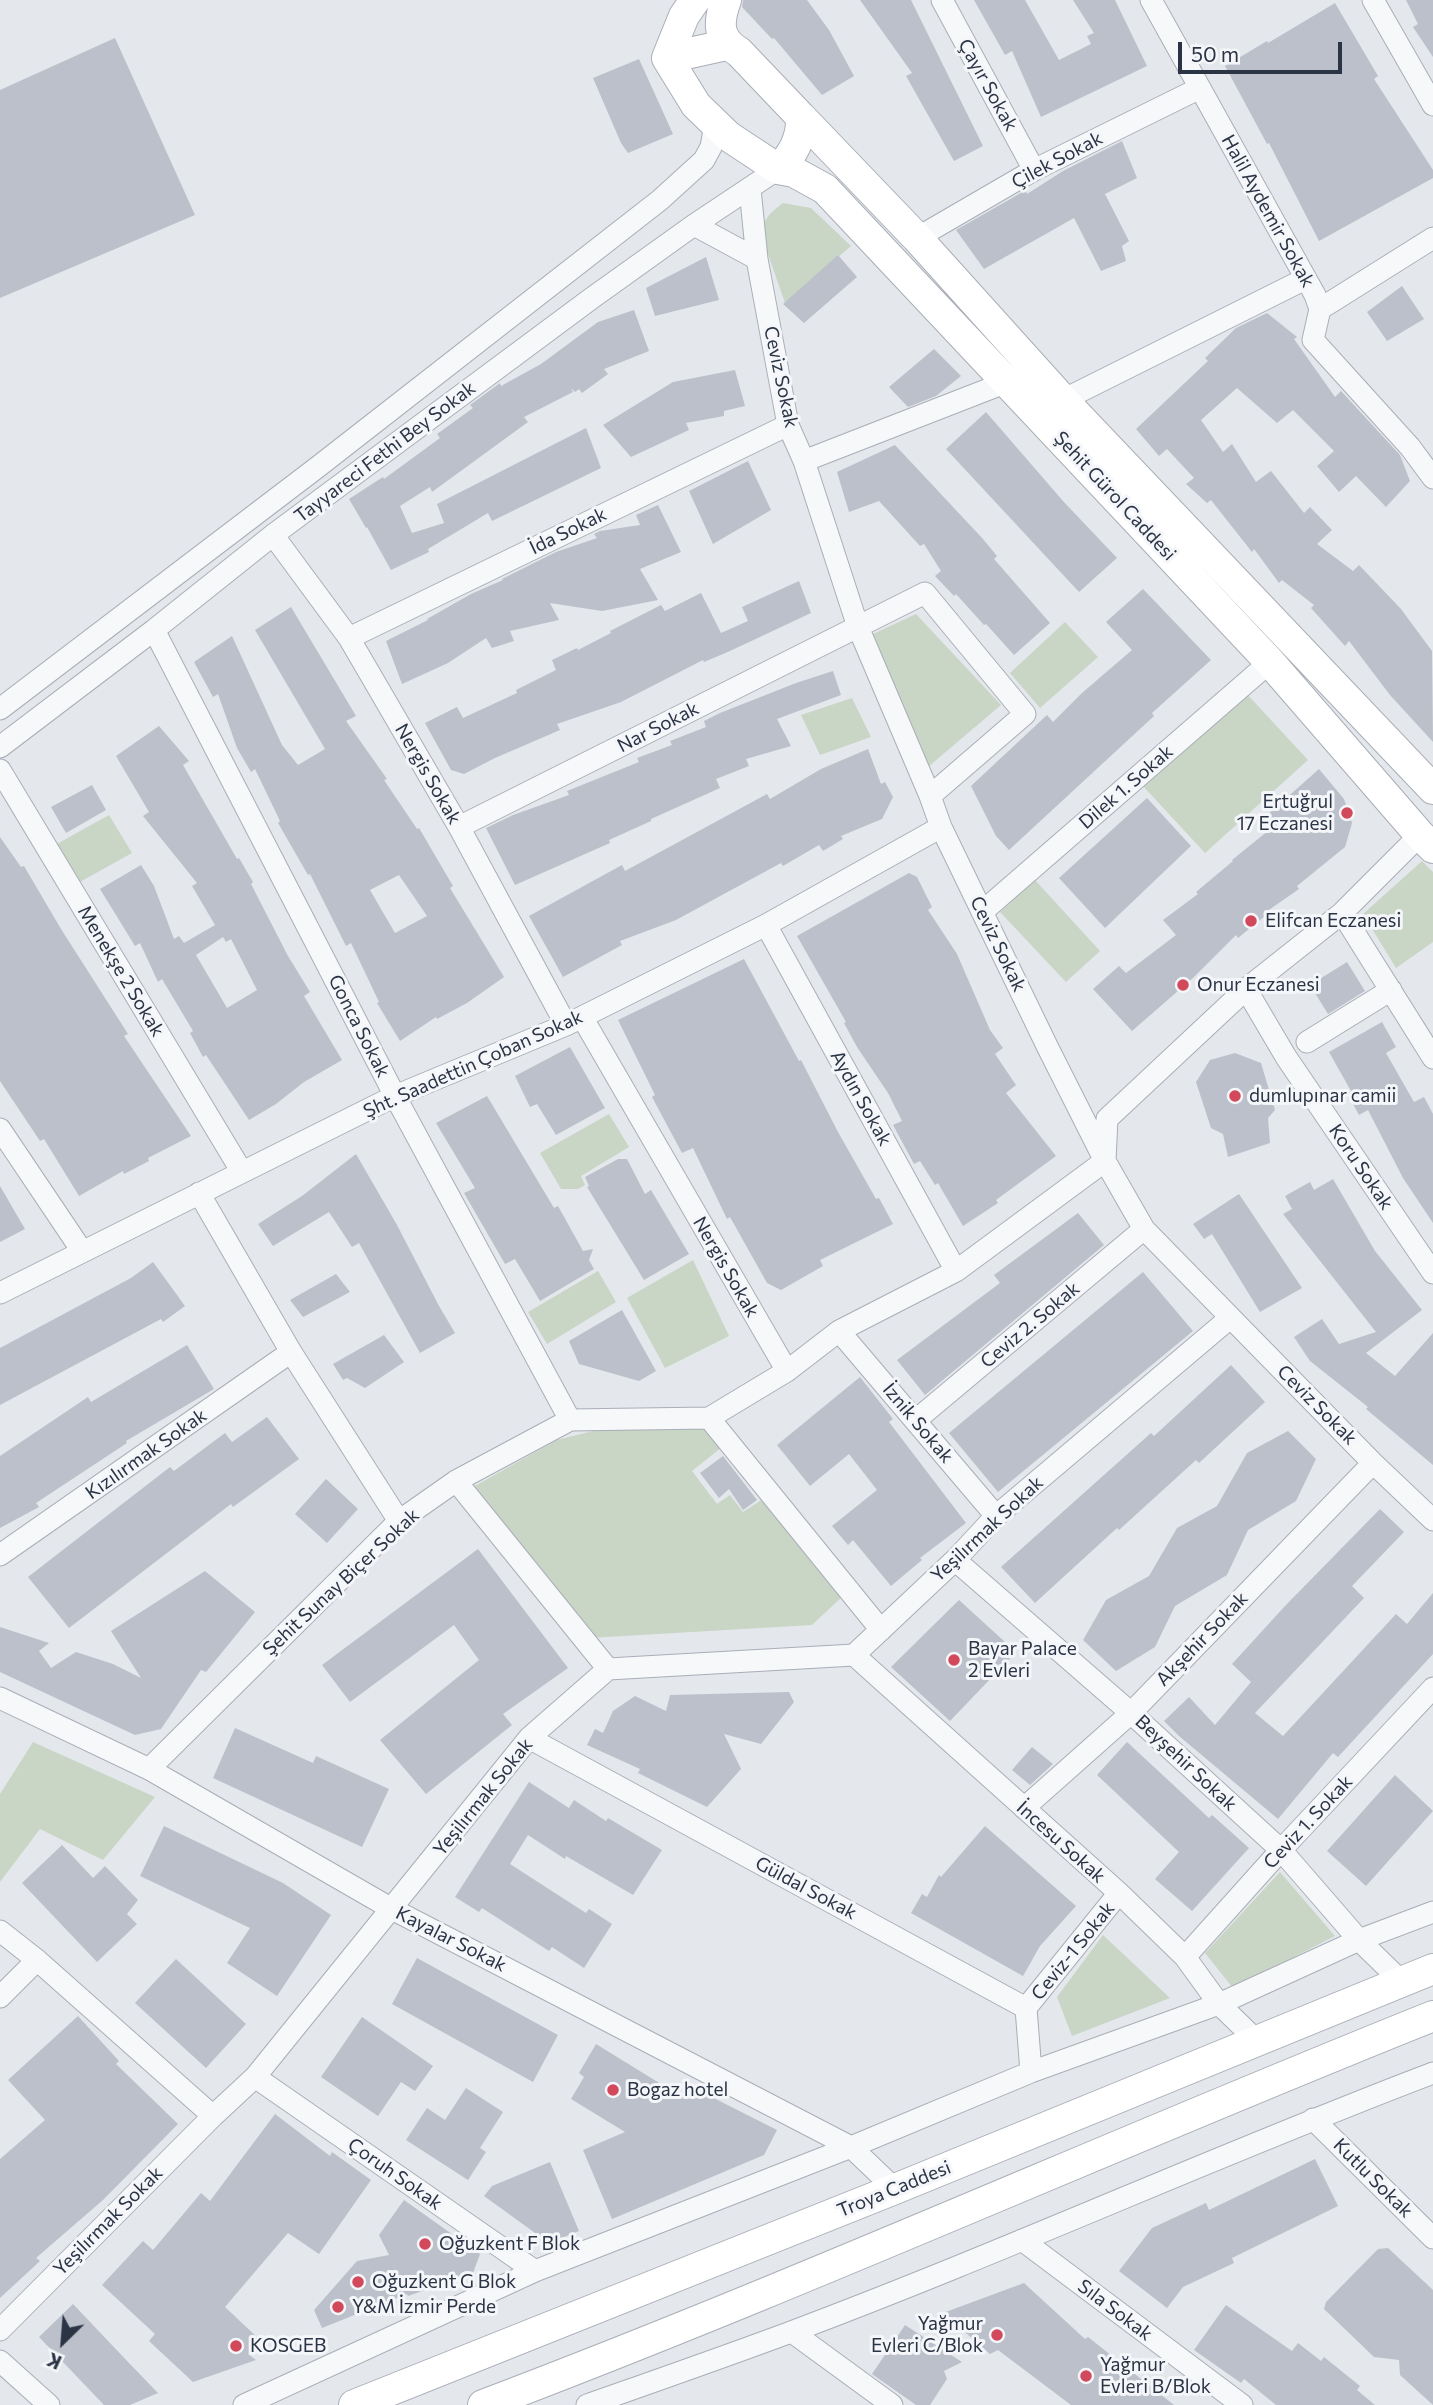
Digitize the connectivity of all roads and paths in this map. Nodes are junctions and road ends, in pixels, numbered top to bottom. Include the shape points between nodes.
1 (695, 0) edge
2 (726, 0) edge
3 (942, 0) edge
4 (1151, 0) edge
5 (1373, 0) edge
6 (726, 45) junction
7 (667, 58) junction
8 (1200, 88) junction
9 (1433, 105) edge
10 (802, 117) junction
11 (715, 124) junction
12 (778, 169) junction
13 (1034, 170) junction
14 (750, 189) junction
15 (694, 225) junction
16 (917, 238) junction
17 (1433, 238) edge
18 (757, 259) junction
19 (1305, 279) junction
20 (1320, 309) junction
21 (1007, 382) junction
22 (1063, 400) junction
23 (788, 425) junction
24 (804, 461) junction
25 (1433, 478) edge
26 (272, 535) junction
27 (858, 627) junction
28 (154, 630) junction
29 (349, 638) junction
30 (1270, 662) junction
31 (0, 709) edge
32 (0, 747) edge
33 (0, 770) edge
34 (1433, 789) edge
35 (930, 796) junction
36 (459, 827) junction
37 (941, 827) junction
38 (1429, 835) edge
39 (982, 912) junction
40 (1342, 913) junction
41 (766, 925) junction
42 (1246, 989) junction
43 (1391, 990) junction
44 (574, 1021) junction
45 (1307, 1042) dead end
46 (1433, 1058) edge
47 (396, 1096) junction
48 (0, 1129) edge
49 (1105, 1161) junction
50 (242, 1172) junction
51 (199, 1193) junction
52 (1144, 1229) junction
53 (82, 1251) junction
54 (956, 1271) junction
55 (1433, 1273) edge
56 (0, 1293) edge
57 (1230, 1318) junction
58 (839, 1331) junction
59 (291, 1352) junction
60 (787, 1371) junction
61 (709, 1418) junction
62 (570, 1420) junction
63 (916, 1420) junction
64 (1373, 1463) junction
65 (456, 1481) junction
66 (996, 1516) junction
67 (1433, 1520) edge
68 (399, 1521) junction
69 (0, 1555) edge
70 (955, 1560) junction
71 (881, 1630) junction
72 (854, 1655) junction
73 (608, 1669) junction
74 (1433, 1688) edge
75 (0, 1698) edge
76 (1131, 1713) junction
77 (529, 1738) junction
78 (149, 1769) junction
79 (1024, 1808) junction
80 (1281, 1850) junction
81 (1119, 1893) junction
82 (392, 1909) junction
83 (1433, 1912) edge
84 (0, 1931) edge
85 (1359, 1940) junction
86 (1185, 1957) junction
87 (37, 1960) junction
88 (1433, 1969) edge
89 (1401, 1981) junction
90 (0, 1997) edge
91 (1219, 2004) junction
92 (1026, 2008) junction
93 (1433, 2016) edge
94 (1256, 2040) junction
95 (1031, 2072) junction
96 (1433, 2073) edge
97 (255, 2077) junction
98 (212, 2116) junction
99 (1313, 2119) junction
100 (851, 2147) junction
101 (895, 2189) junction
102 (1433, 2238) edge
103 (1022, 2240) junction
104 (535, 2271) junction
105 (0, 2330) edge
106 (792, 2332) junction
107 (0, 2361) edge
108 (49, 2405) edge
109 (244, 2405) edge
110 (354, 2405) edge
111 (483, 2405) edge
112 (587, 2405) edge
113 (892, 2405) edge
114 (1242, 2405) edge

1 - 7 main road
2 - 6 main road via 720,15
3 - 13 street, Çayır Sokak
4 - 8 street, Halil Aydemir Sokak
5 - 9 street
6 - 7 main road
6 - 10 main road, Şehit Gürol Caddesi via 739,52
7 - 11 main road, Şehit Gürol Caddesi via 696,105
8 - 13 street, Çilek Sokak
8 - 19 street, Halil Aydemir Sokak
10 - 12 main road via 802,132
10 - 16 main road, Şehit Gürol Caddesi
11 - 12 main road, Şehit Gürol Caddesi
11 - 31 street, Tayyareci Fethi Bey Sokak via 704,160 660,200
12 - 14 street, Tayyareci Fethi Bey Sokak
12 - 21 main road, Şehit Gürol Caddesi via 825,189
13 - 16 street, Çilek Sokak
14 - 15 street, Tayyareci Fethi Bey Sokak
14 - 18 street, Ceviz Sokak
15 - 18 street
15 - 26 street, Tayyareci Fethi Bey Sokak
16 - 22 main road, Şehit Gürol Caddesi
17 - 20 street
18 - 23 street, Ceviz Sokak
19 - 20 street, Halil Aydemir Sokak
19 - 22 street
20 - 25 street, Halil Aydemir Sokak via 1313,340
21 - 24 street
21 - 30 main road, Şehit Gürol Caddesi
22 - 34 main road, Şehit Gürol Caddesi
23 - 24 street, Ceviz Sokak
23 - 29 street, İda Sokak
24 - 27 street, Ceviz Sokak
26 - 28 street, Tayyareci Fethi Bey Sokak
26 - 29 street, Nergis Sokak
27 - 35 street, Ceviz Sokak
27 - 35 street, Nar Sokak via 925,593 1025,714
27 - 36 street, Nar Sokak
28 - 32 street, Tayyareci Fethi Bey Sokak
28 - 47 street, Gonca Sokak
29 - 36 street, Nergis Sokak
30 - 38 main road, Şehit Gürol Caddesi
30 - 39 street, Dilek 1. Sokak
33 - 50 street, Menekşe 2 Sokak
35 - 37 street, Ceviz Sokak
36 - 44 street, Nergis Sokak
37 - 39 street, Ceviz Sokak
37 - 41 street, Şht. Saadettin Çoban Sokak
38 - 40 street
39 - 49 street, Ceviz Sokak
40 - 42 street
40 - 43 street
41 - 44 street, Şht. Saadettin Çoban Sokak
41 - 54 street, Aydın Sokak
42 - 49 street via 1107,1119
42 - 55 street, Koru Sokak via 1286,1057
43 - 45 street
43 - 46 street
44 - 47 street, Şht. Saadettin Çoban Sokak
44 - 60 street, Nergis Sokak
47 - 50 street, Şht. Saadettin Çoban Sokak
47 - 62 street, Gonca Sokak
48 - 53 street
49 - 52 street, Ceviz Sokak
49 - 54 street
50 - 51 street, Şht. Saadettin Çoban Sokak
51 - 53 street, Şht. Saadettin Çoban Sokak
51 - 59 street
52 - 57 street, Ceviz Sokak
52 - 63 street, Ceviz 2. Sokak
53 - 56 street, Şht. Saadettin Çoban Sokak
54 - 58 street
57 - 64 street, Ceviz Sokak
57 - 66 street, Yeşilırmak Sokak
58 - 60 street
58 - 63 street, İznik Sokak
59 - 68 street
59 - 69 street, Kızılırmak Sokak
60 - 61 street
61 - 62 street, Şehit Sunay Biçer Sokak
61 - 71 street
62 - 65 street, Şehit Sunay Biçer Sokak
63 - 66 street, İznik Sokak
64 - 67 street, Ceviz Sokak
64 - 76 street, Akşehir Sokak
65 - 68 street, Şehit Sunay Biçer Sokak
65 - 73 street
66 - 70 street, Yeşilırmak Sokak
68 - 78 street, Şehit Sunay Biçer Sokak
70 - 71 street, Yeşilırmak Sokak
70 - 76 street, Beyşehir Sokak
71 - 72 street, Yeşilırmak Sokak
72 - 73 street
72 - 79 street, İncesu Sokak
73 - 77 street, Yeşilırmak Sokak
74 - 80 street, Ceviz 1. Sokak
75 - 78 street, Kayalar Sokak
76 - 79 street, Akşehir Sokak
76 - 80 street, Beyşehir Sokak
77 - 82 street, Yeşilırmak Sokak
77 - 92 street, Güldal Sokak
78 - 82 street, Kayalar Sokak
79 - 81 street, İncesu Sokak
80 - 85 street, Beyşehir Sokak
80 - 86 street, Ceviz 1. Sokak
81 - 86 street, İncesu Sokak
81 - 92 street, Ceviz-1 Sokak
82 - 97 street, Yeşilırmak Sokak
82 - 100 street, Kayalar Sokak
83 - 85 street
84 - 87 street
85 - 89 street, Beyşehir Sokak
85 - 91 street
86 - 91 street, İncesu Sokak
87 - 90 street
87 - 98 street
88 - 89 main road, Troya Caddesi
89 - 94 main road, Troya Caddesi
91 - 94 street, İncesu Sokak
91 - 95 street
92 - 95 street
93 - 111 main road via 974,2208
94 - 101 main road, Troya Caddesi
95 - 100 street
96 - 99 street
97 - 98 street, Yeşilırmak Sokak
97 - 104 street, Çoruh Sokak
98 - 105 street, Yeşilırmak Sokak
99 - 102 street, Kutlu Sokak
99 - 103 street
100 - 101 street, Kayalar Sokak
100 - 104 street
101 - 110 main road, Troya Caddesi
103 - 106 street
103 - 114 street, Sıla Sokak
104 - 109 street
106 - 112 street
106 - 113 street
107 - 108 street

